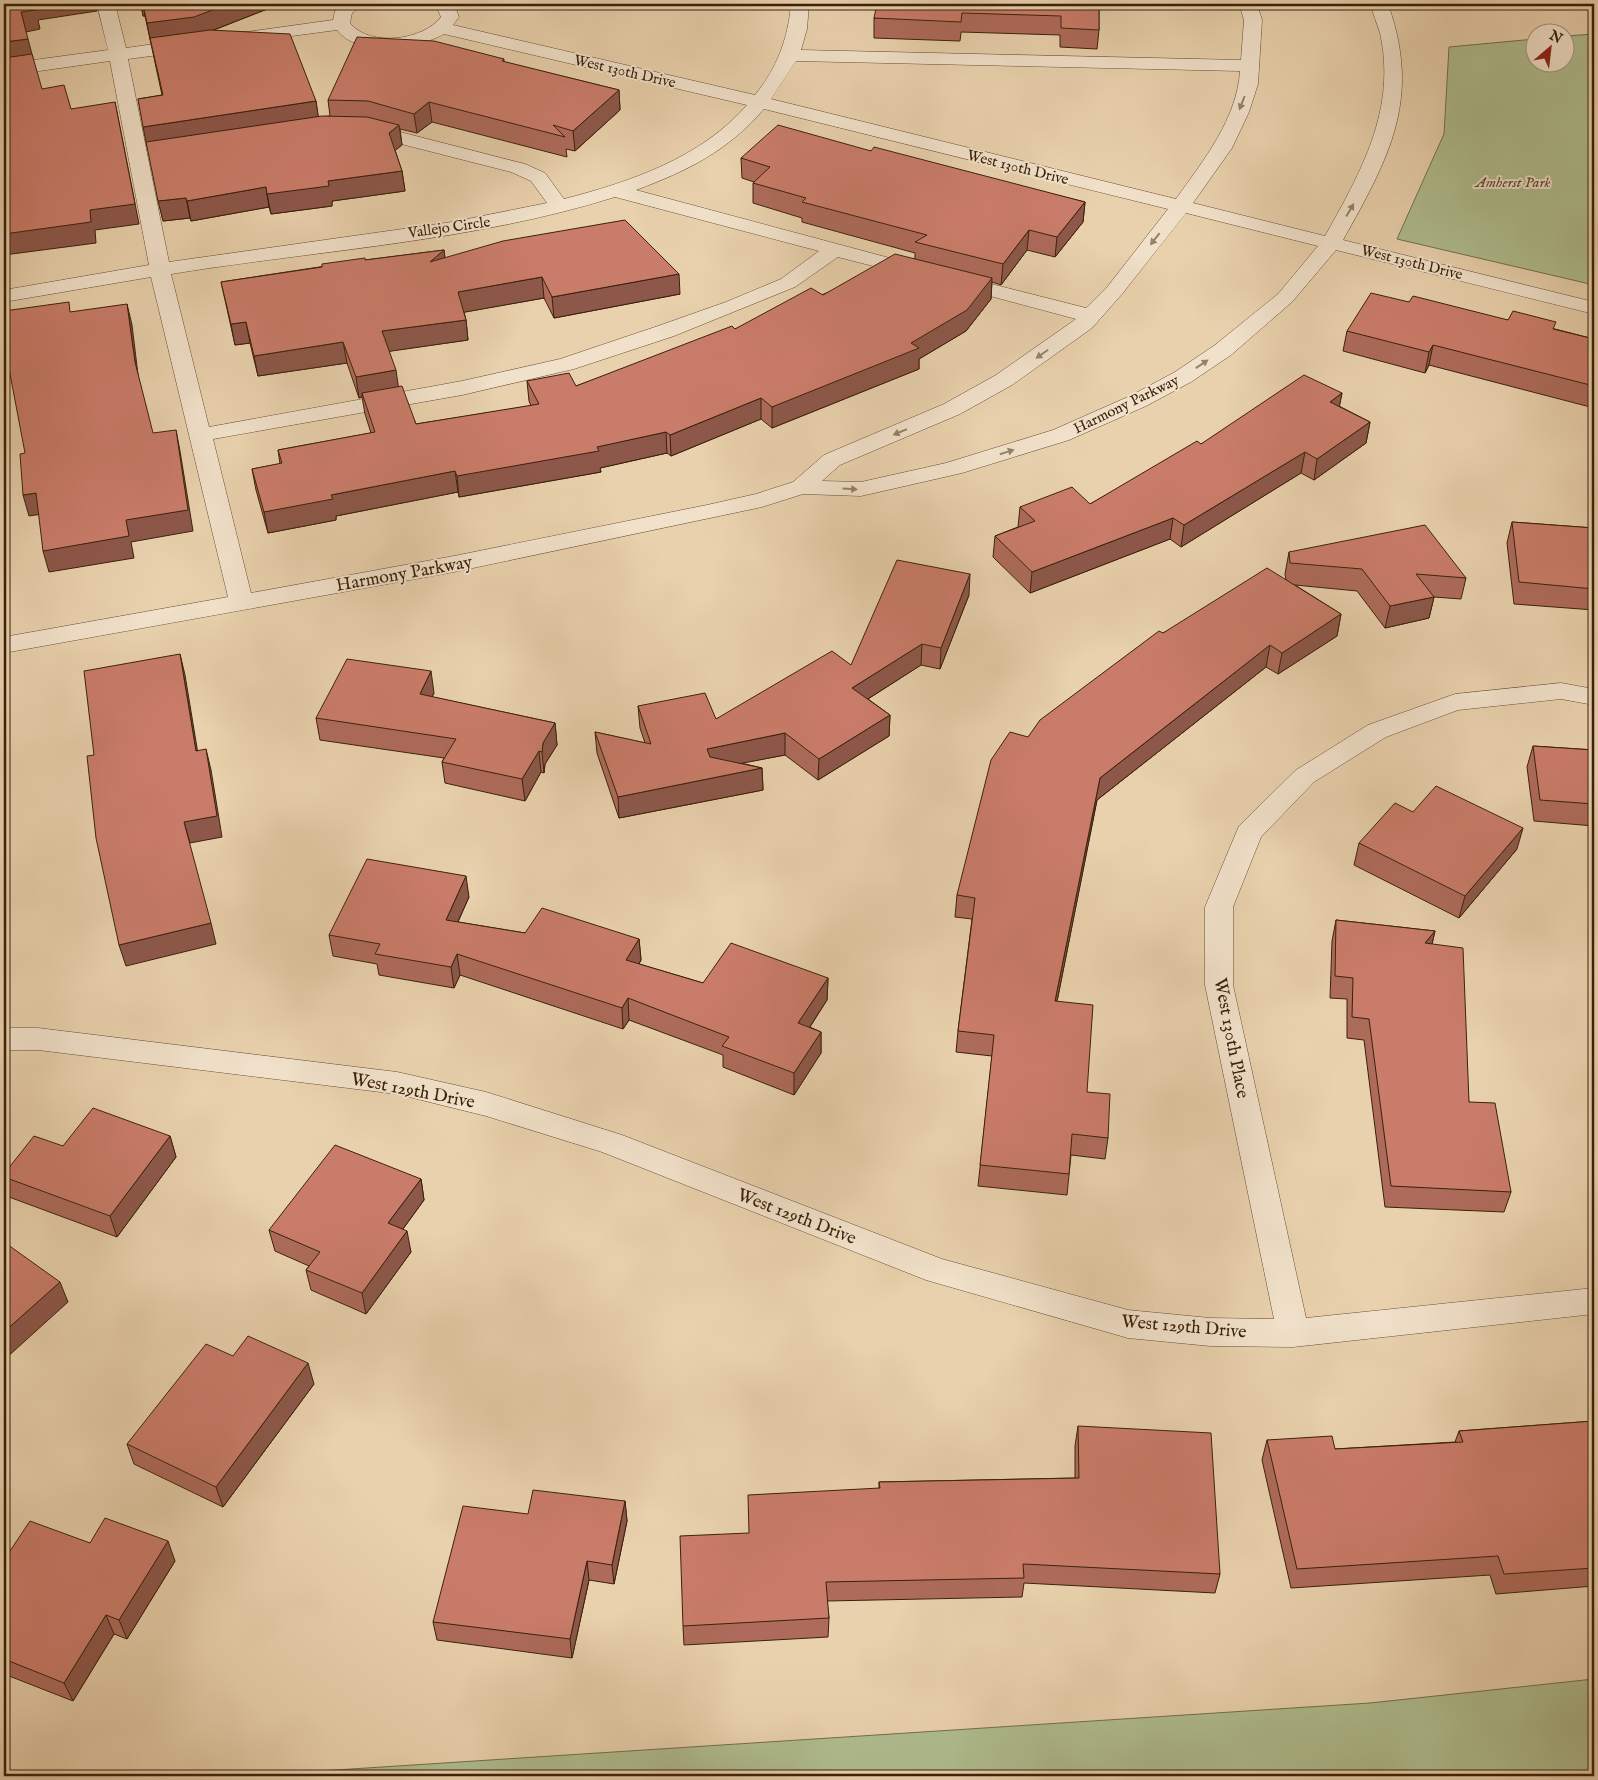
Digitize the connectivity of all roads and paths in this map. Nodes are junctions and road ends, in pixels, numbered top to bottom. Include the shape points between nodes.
1 (106, 4) edge
2 (354, 4) edge
3 (444, 4) edge
4 (800, 4) edge
5 (1248, 4) edge
6 (1380, 4) edge
7 (341, 24) junction
8 (442, 28) junction
9 (225, 40) edge
10 (206, 43) edge
11 (118, 55) junction
12 (790, 55) junction
13 (1250, 66) junction
14 (4, 70) edge
15 (759, 102) junction
16 (346, 127) edge
17 (614, 190) junction
18 (560, 207) junction
19 (1180, 207) junction
20 (1332, 242) junction
21 (834, 250) junction
22 (160, 270) junction
23 (4, 296) edge
24 (1594, 308) edge
25 (1091, 316) junction
26 (200, 434) junction
27 (801, 487) junction
28 (241, 602) junction
29 (4, 646) edge
30 (1594, 696) edge
31 (4, 1039) edge
32 (1594, 1301) edge
33 (1292, 1333) junction

1 - 11 street
2 - 7 street via 344,11
3 - 8 street via 450,17
4 - 12 street, Vallejo Circle via 797,34
5 - 13 street, Harmony Parkway via 1253,20
20 -> 6 street, Harmony Parkway via 1363,187 1387,129 1393,76 1389,34
7 - 8 street via 349,33 364,40 384,42 406,42
7 - 9 street
8 - 15 street, West 130th Drive
10 - 11 street
11 - 14 street
11 - 22 street via 148,155
12 - 13 street
12 - 15 street, Vallejo Circle via 778,78
13 -> 19 street, Harmony Parkway via 1249,84 1222,148
15 - 17 street, Vallejo Circle via 732,132 696,156 664,173
15 - 19 street, West 130th Drive
16 - 18 street via 371,129 518,168 538,177
17 - 18 street, Vallejo Circle
17 - 21 street
18 - 22 street, Vallejo Circle via 497,221
19 - 20 street, West 130th Drive
19 -> 25 street, Harmony Parkway via 1116,290
20 - 24 street, West 130th Drive
27 -> 20 street, Harmony Parkway via 861,489 911,479 1061,435 1138,401 1183,377 1222,350 1285,298
21 - 25 street
21 - 26 street via 779,287 674,328 566,364 462,388
22 - 23 street, Vallejo Circle
22 - 26 street
25 -> 27 street, Harmony Parkway via 1004,380 952,409 832,460
26 - 28 street
27 - 28 street, Harmony Parkway via 762,500 454,564
28 - 29 street, Harmony Parkway
30 - 33 street, West 130th Place via 1560,691 1455,702 1376,732 1305,776 1249,834 1219,907 1219,985
31 - 33 street, West 129th Drive via 82,1044 406,1085 486,1104 611,1143 936,1271 1025,1297 1128,1324 1210,1332
32 - 33 street, West 129th Drive

